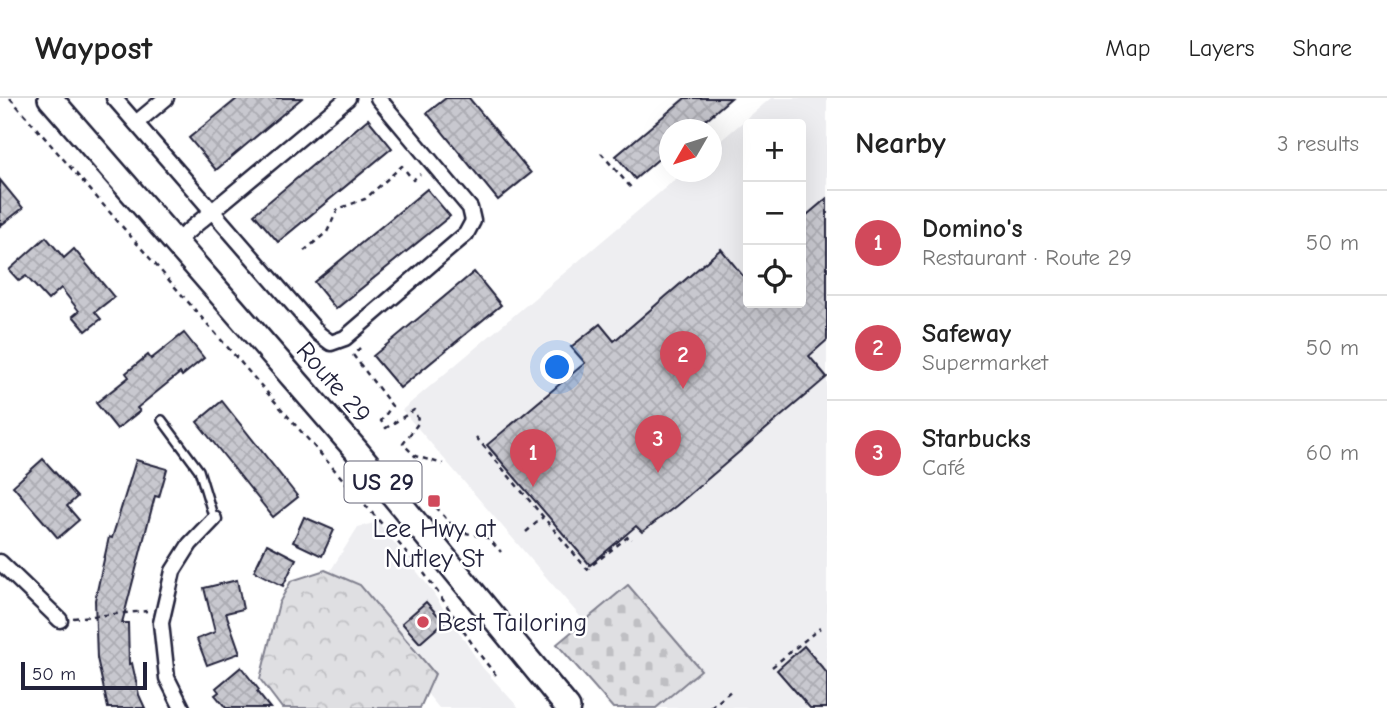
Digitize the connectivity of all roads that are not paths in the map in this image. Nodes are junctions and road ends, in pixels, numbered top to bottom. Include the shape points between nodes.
1 (50, 98) edge
2 (114, 98) edge
3 (166, 98) edge
4 (348, 98) edge
5 (378, 98) edge
6 (136, 123) junction
7 (212, 210) junction
8 (175, 242) junction
9 (162, 420) dead end
10 (214, 519) joint
11 (0, 562) edge
12 (60, 620) road end
13 (182, 708) edge
14 (568, 708) edge

1 - 8 main road, Route 29 / US 29
2 - 6 street
3 - 6 street
4 - 7 street
5 - 7 street via 470,208 473,220 466,234 345,338 331,343 319,334
6 - 7 street
7 - 8 street
8 - 14 main road, Route 29 / US 29 via 399,500
9 - 10 lane via 199,470
10 - 13 street via 173,571 161,622 167,678
11 - 12 street

